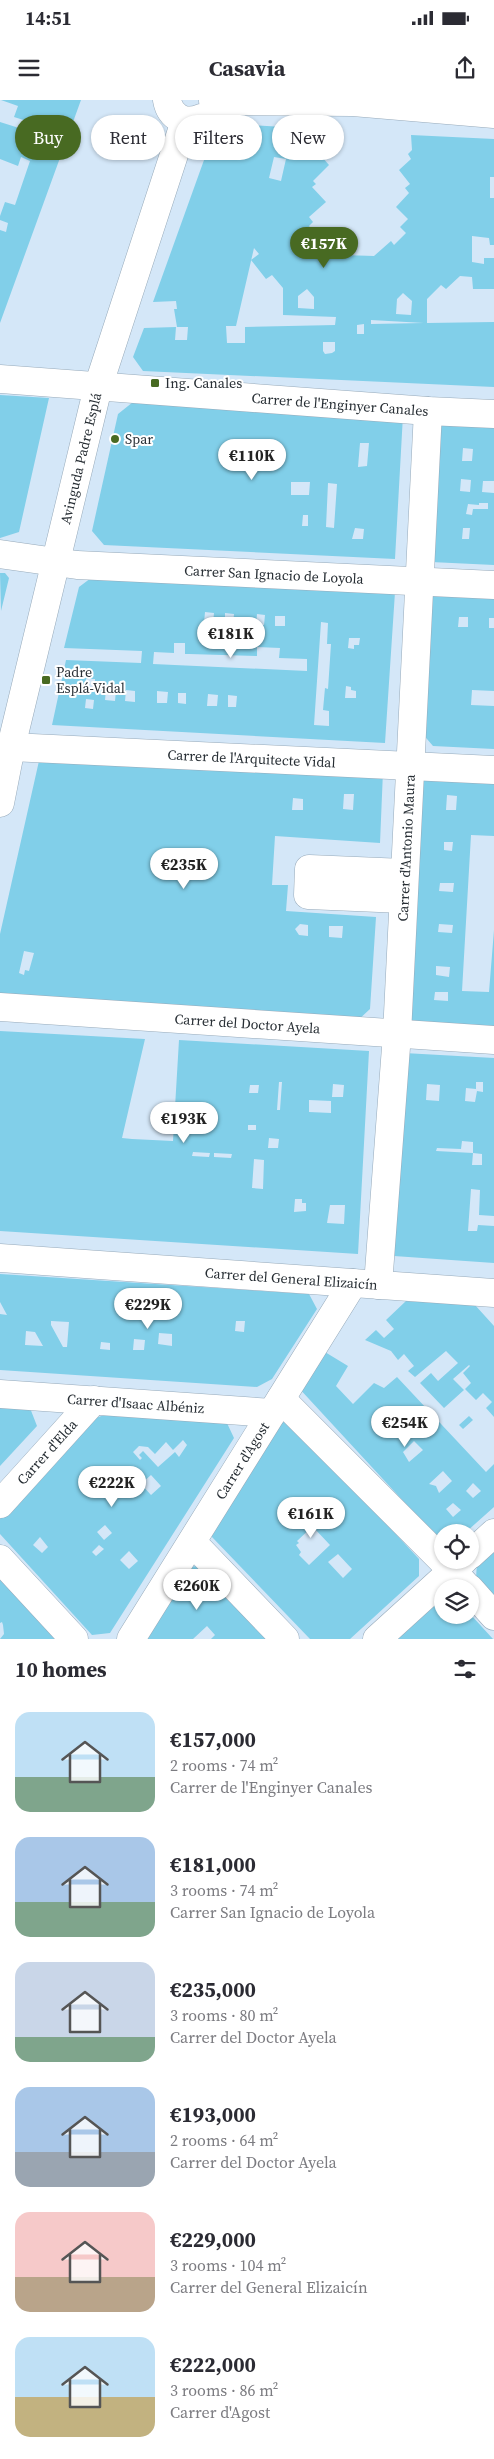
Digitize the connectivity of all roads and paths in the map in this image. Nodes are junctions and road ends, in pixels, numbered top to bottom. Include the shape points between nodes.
1 (167, 100) edge
2 (213, 101) edge
3 (494, 114) edge
4 (205, 115) edge
5 (175, 116) edge
6 (175, 152) edge
7 (0, 379) edge
8 (98, 387) junction
9 (428, 411) junction
10 (494, 414) edge
11 (0, 554) edge
12 (55, 564) junction
13 (418, 582) junction
14 (494, 585) edge
15 (6, 748) edge
16 (409, 766) junction
17 (494, 770) edge
18 (0, 803) edge
19 (0, 1007) edge
20 (397, 1034) junction
21 (494, 1040) edge
22 (0, 1258) edge
23 (366, 1284) junction
24 (494, 1293) edge
25 (0, 1394) edge
26 (94, 1400) junction
27 (277, 1406) junction
28 (0, 1504) edge
29 (494, 1533) edge
30 (192, 1542) junction
31 (434, 1547) edge
32 (479, 1548) edge
33 (0, 1559) edge
34 (459, 1569) edge
35 (494, 1616) edge
36 (74, 1639) edge
37 (131, 1639) edge
38 (285, 1639) edge
39 (377, 1639) edge

1 - 5 street
2 - 3 street via 353,102
2 - 4 street
6 - 8 street, Avinguda Padre Esplá
7 - 8 street, Carrer de l'Enginyer Canales
8 - 9 street, Carrer de l'Enginyer Canales
8 - 12 street, Avinguda Padre Esplá
9 - 10 street, Carrer de l'Enginyer Canales
9 - 13 street, Carrer d'Antonio Maura
11 - 12 street, Carrer San Ignacio de Loyola
12 - 13 street, Carrer San Ignacio de Loyola
12 - 15 street, Avinguda Padre Esplá
13 - 14 street, Carrer San Ignacio de Loyola
13 - 16 street, Carrer d'Antonio Maura
15 - 16 street, Carrer de l'Arquitecte Vidal
15 - 18 street, Avinguda Padre Esplá
16 - 17 street, Carrer de l'Arquitecte Vidal
16 - 20 street, Carrer d'Antonio Maura
19 - 20 street, Carrer del Doctor Ayela
20 - 21 street, Carrer del Doctor Ayela
20 - 23 street, Carrer d'Antonio Maura
22 - 23 street, Carrer del General Elizaicín
23 - 24 street, Carrer del General Elizaicín
23 - 27 street, Carrer d'Agost
25 - 26 street, Carrer d'Isaac Albéniz
26 - 27 street, Carrer d'Isaac Albéniz
26 - 28 street, Carrer d'Elda
27 - 30 street, Carrer d'Agost
27 - 31 street
29 - 32 street
30 - 37 street, Carrer d'Agost
30 - 38 street
33 - 36 street
34 - 35 street
34 - 39 street

